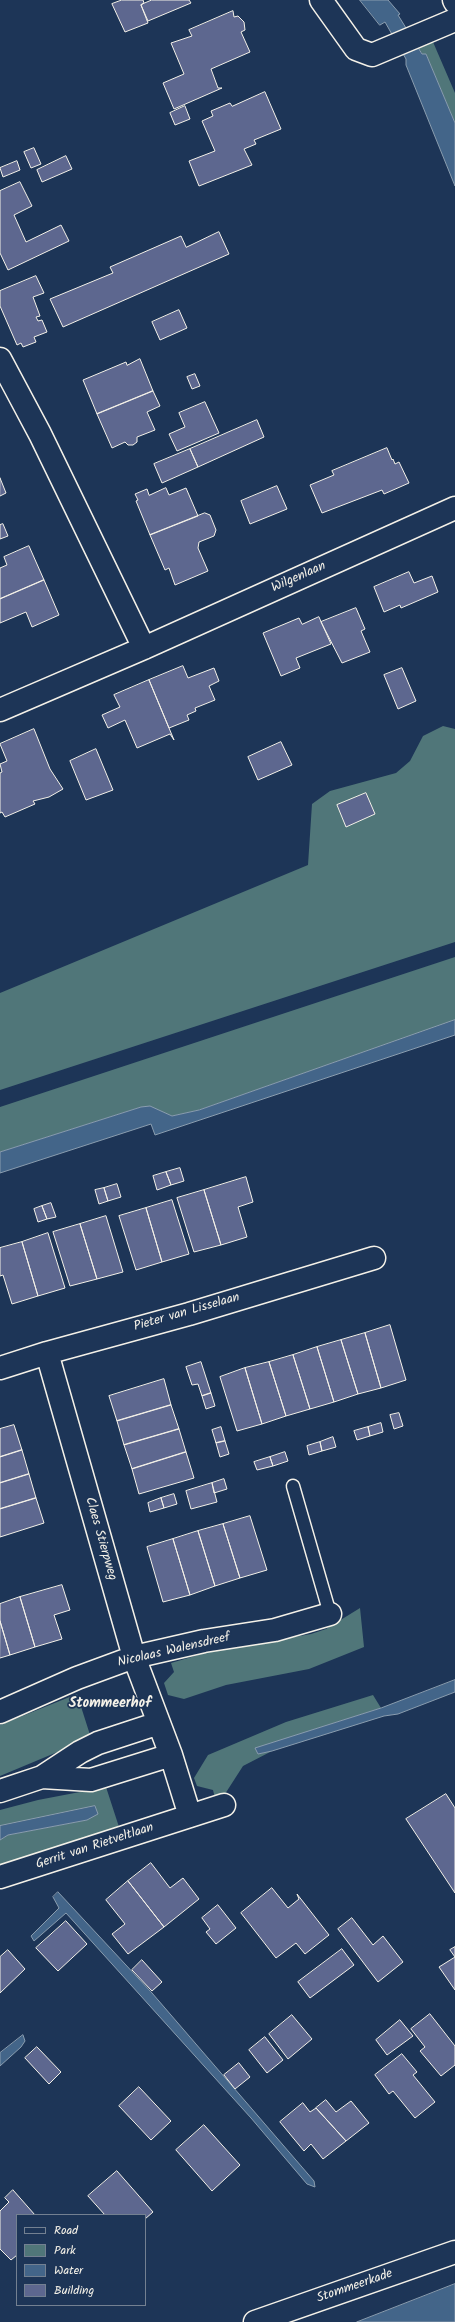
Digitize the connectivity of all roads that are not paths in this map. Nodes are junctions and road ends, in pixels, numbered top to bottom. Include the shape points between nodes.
1 (321, 0) edge
2 (455, 20) edge
3 (0, 359) edge
4 (455, 508) edge
5 (144, 648) junction
6 (0, 710) edge
7 (374, 1258) dead end
8 (47, 1353) junction
9 (0, 1368) edge
10 (293, 1486) dead end
11 (330, 1614) joint
12 (134, 1657) junction
13 (0, 1712) edge
14 (159, 1723) junction
15 (171, 1755) junction
16 (42, 1777) junction
17 (0, 1791) edge
18 (224, 1805) dead end
19 (190, 1816) junction
20 (0, 1877) edge
21 (455, 2252) edge
22 (255, 2322) edge

1 - 2 street via 356,49 372,55
3 - 5 street via 40,434
4 - 5 street, Wilgenlaan
5 - 6 street, Wilgenlaan
7 - 8 street, Pieter van Lisselaan via 189,1314
8 - 9 street, Pieter van Lisselaan
8 - 12 street, Claes Stierpweg
10 - 11 lane
11 - 12 street, Nicolaas Walensdreef via 275,1630 204,1641
12 - 13 street, Nicolaas Walensdreef via 77,1678
12 - 14 street, Claes Stierpweg
14 - 15 street, Claes Stierpweg
14 - 16 street via 98,1743
15 - 16 street via 90,1780
15 - 19 street
16 - 17 street
18 - 19 street, Gerrit van Rietveltlaan
19 - 20 street, Gerrit van Rietveltlaan
21 - 22 street, Stommeerkade

